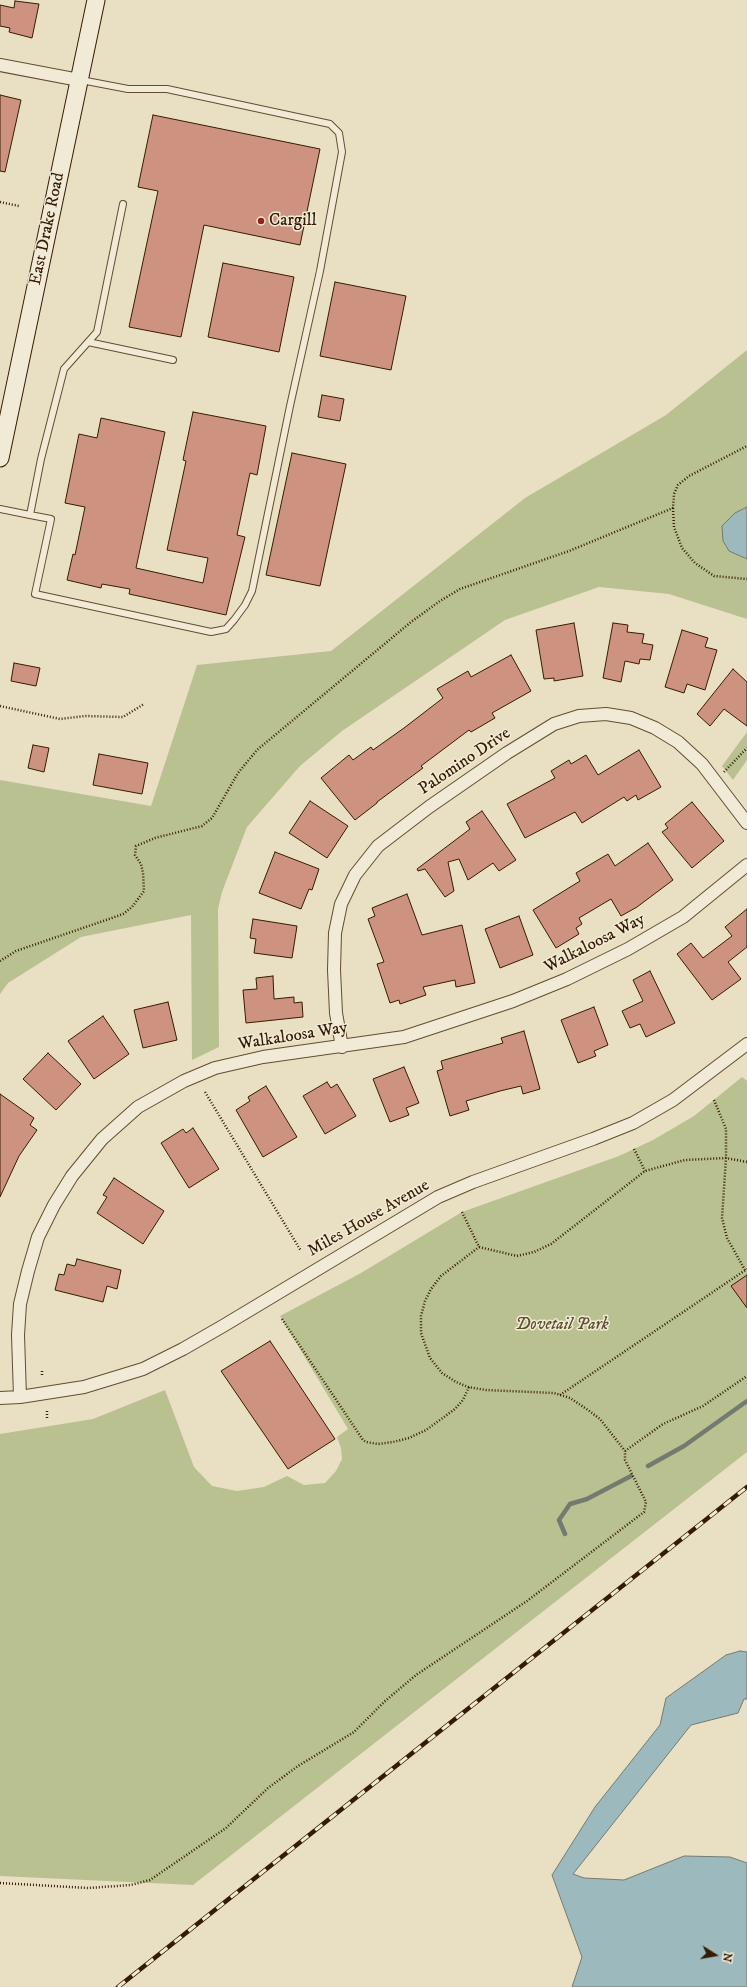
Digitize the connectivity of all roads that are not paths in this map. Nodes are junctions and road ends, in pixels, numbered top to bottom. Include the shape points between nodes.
1 (96, 0) edge
2 (0, 66) edge
3 (79, 80) junction
4 (123, 204) dead end
5 (88, 342) junction
6 (173, 360) dead end
7 (0, 453) edge
8 (0, 509) edge
9 (30, 515) junction
10 (747, 823) edge
11 (747, 865) edge
12 (747, 1044) edge
13 (342, 1047) junction
14 (20, 1397) junction
15 (0, 1398) edge

1 - 3 main road, East Drake Road
2 - 3 street
3 - 7 main road, East Drake Road
3 - 9 lane via 128,89 166,89 330,124 339,133 342,152 320,271 252,591 234,620 226,629 211,632 35,594 51,519
4 - 5 lane via 97,332
5 - 6 lane
5 - 9 lane via 64,369
8 - 9 lane
10 - 13 street, Palomino Drive via 702,764 678,742 655,728 631,718 606,714 579,716 554,724 506,753 429,807 378,846 355,875 341,904 335,933 336,1013
11 - 13 street, Walkaloosa Way via 683,916 628,949 567,979 506,1003 404,1037
12 - 14 street, Miles House Avenue via 673,1100 633,1123 438,1197 183,1349 143,1369 101,1383
13 - 14 street, Walkaloosa Way via 263,1057 215,1068 184,1081 138,1107 102,1139 72,1176 38,1237 20,1304
14 - 15 street, Miles House Avenue

